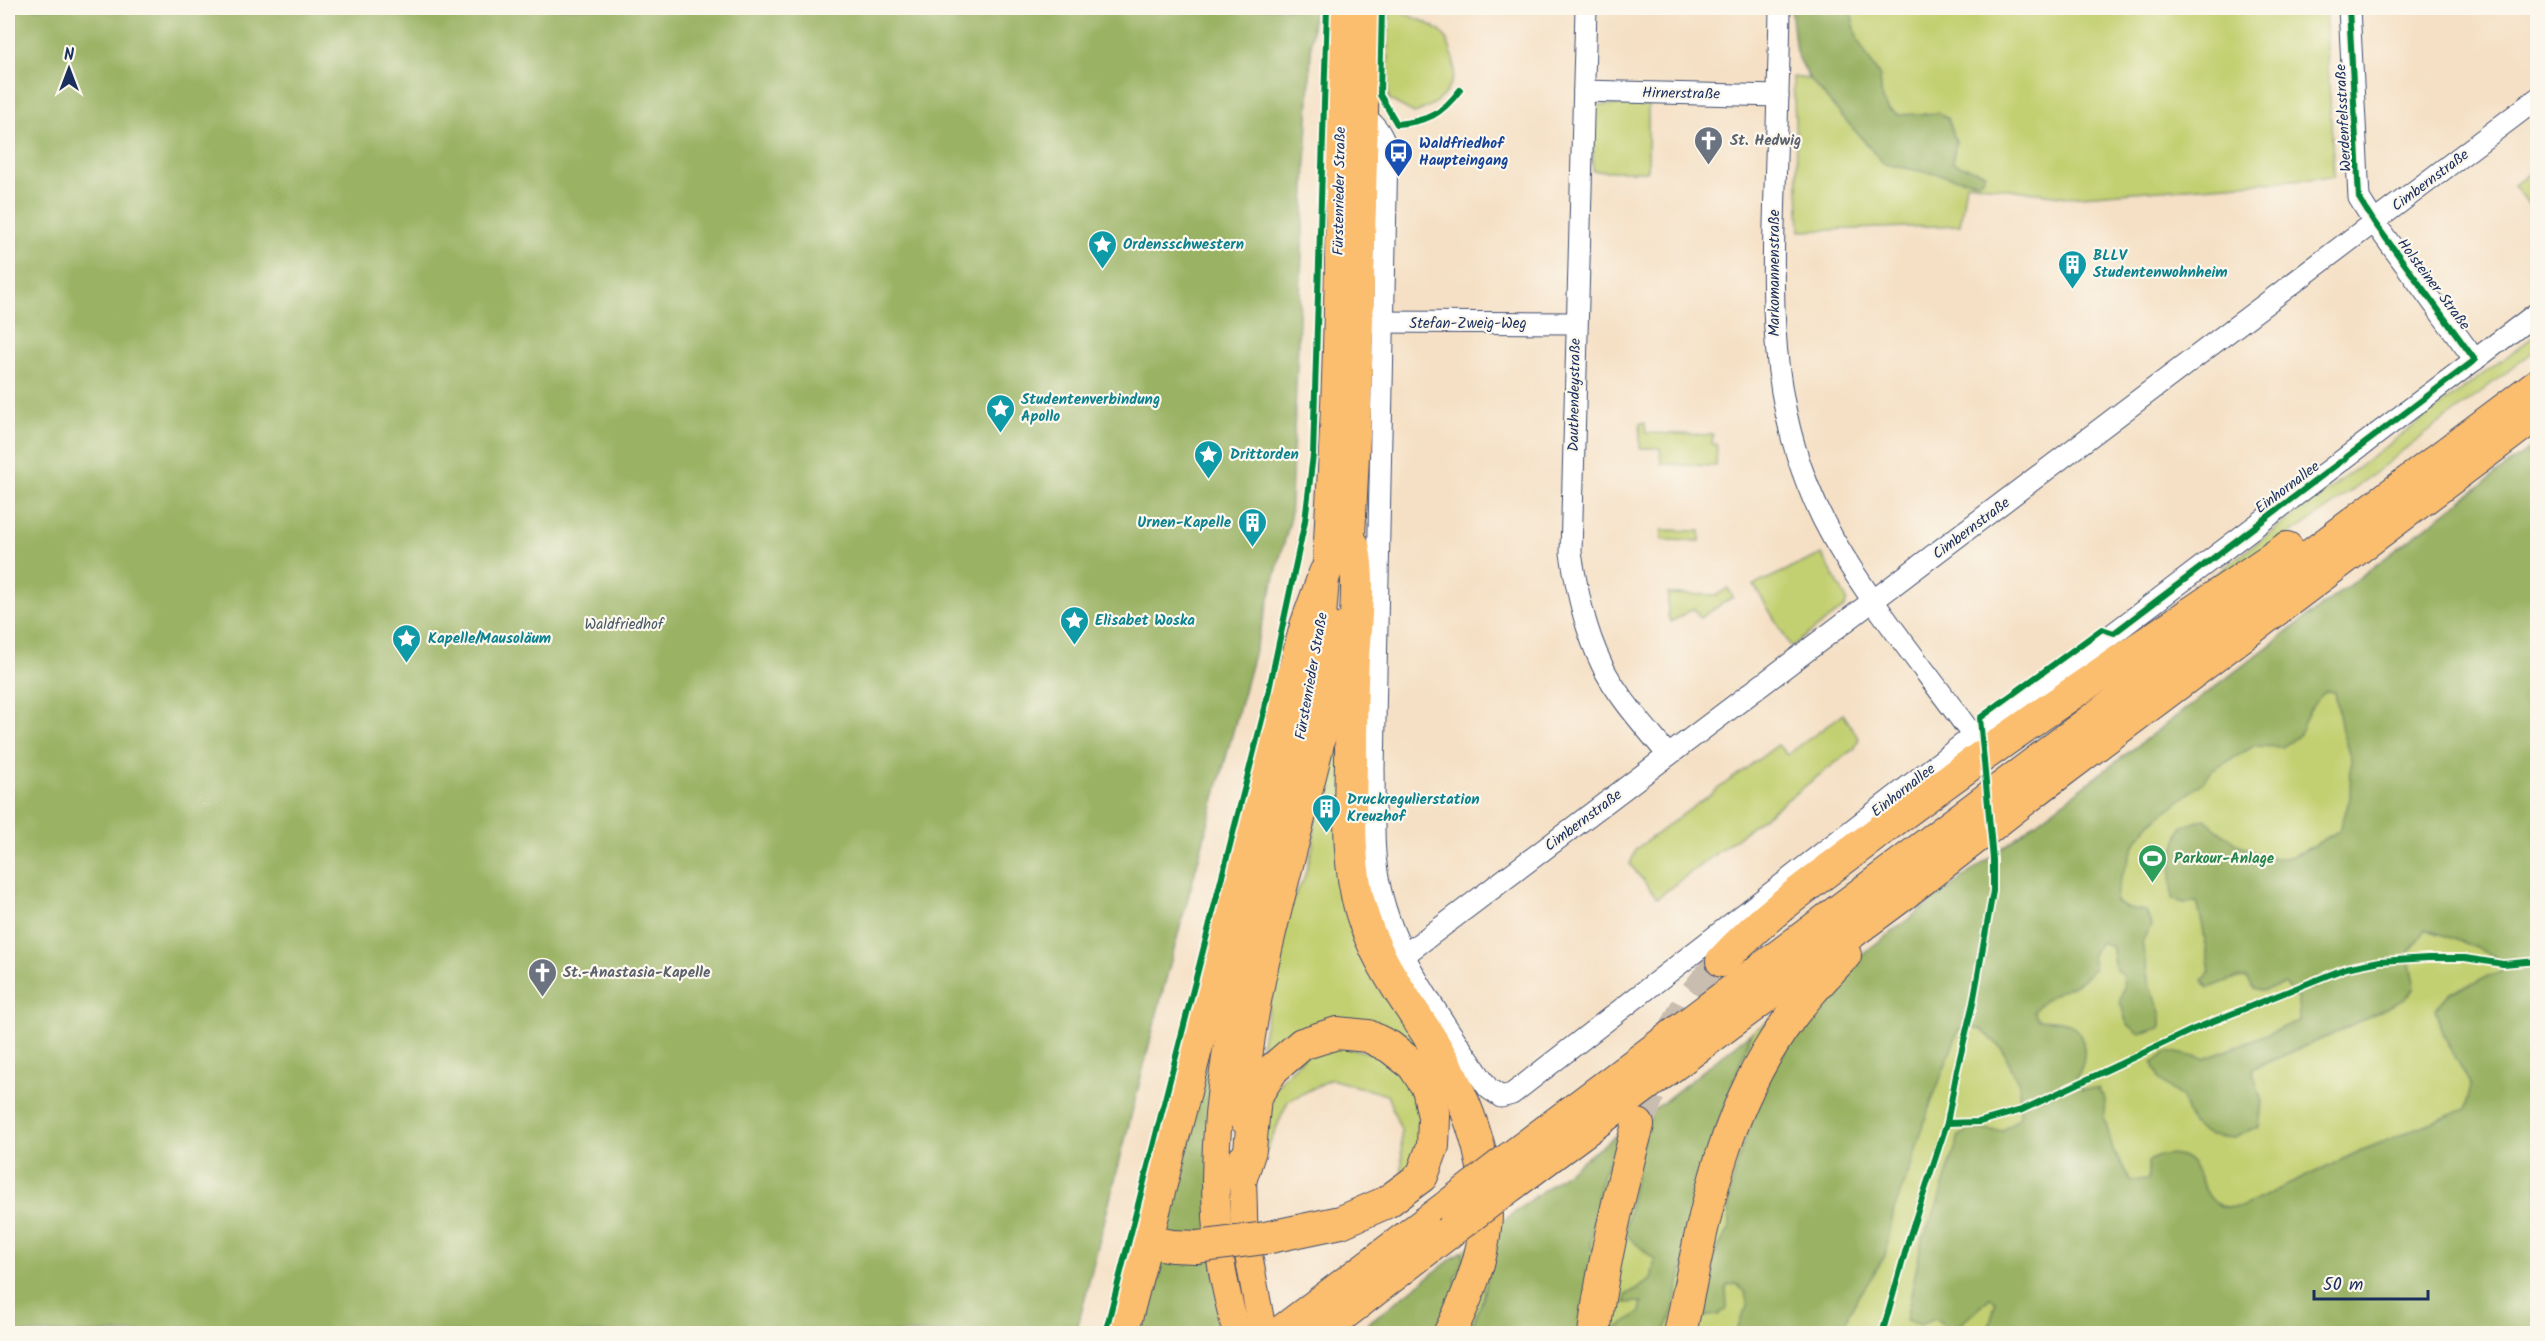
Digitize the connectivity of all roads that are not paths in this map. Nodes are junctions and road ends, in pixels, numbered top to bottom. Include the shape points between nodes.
1 (1342, 8) edge
2 (1367, 8) edge
3 (1586, 8) edge
4 (1780, 8) edge
5 (2349, 8) edge
6 (1584, 91) junction
7 (1778, 96) junction
8 (2538, 98) edge
9 (2374, 222) junction
10 (2538, 312) edge
11 (1371, 322) junction
12 (1576, 323) junction
13 (2475, 360) junction
14 (2538, 384) edge
15 (2538, 413) edge
16 (2412, 480) junction
17 (1366, 548) junction
18 (1325, 573) junction
19 (1875, 602) junction
20 (1973, 736) junction
21 (1668, 755) junction
22 (1896, 900) junction
23 (1403, 956) junction
24 (1722, 961) tunnel mouth
25 (1501, 1097) joint
26 (1638, 1125) tunnel mouth
27 (1512, 1171) junction
28 (1241, 1178) junction
29 (1146, 1241) junction
30 (1326, 1317) edge
31 (1122, 1334) edge
32 (1237, 1334) edge
33 (1263, 1334) edge
34 (1278, 1334) edge
35 (1449, 1334) edge
36 (1594, 1334) edge
37 (1680, 1334) edge

1 - 18 main road, Fürstenrieder Straße via 1335,424
2 - 11 main road, Fürstenrieder Straße via 1365,117
3 - 6 street, Dauthendeystraße
4 - 7 street, Markomannenstraße
5 - 9 street, Werdenfelsstraße via 2359,198
6 - 7 street, Hirnerstraße
6 - 12 street, Dauthendeystraße
7 - 19 street, Markomannenstraße via 1772,290 1782,401 1817,504 1834,540
8 - 9 street, Cimbernstraße
9 - 13 street, Holsteiner Straße
9 - 19 street, Cimbernstraße via 2173,371
10 - 13 street, Einhornallee
11 - 12 street, Stefan-Zweig-Weg
11 - 17 main road, Fürstenrieder Straße
12 - 21 street, Dauthendeystraße via 1570,546 1573,568 1584,618 1602,666
13 - 20 street, Einhornallee
14 - 16 highway
15 - 22 highway
16 - 24 highway via 2372,490 1929,794 1787,902
16 - 27 highway
17 - 23 street, Fürstenrieder Straße via 1376,858 1380,888
17 - 28 main road, Fürstenrieder Straße via 1342,630 1326,718 1259,1000 1245,1082
17 - 35 highway via 1358,569 1352,672 1350,851 1361,911 1380,961 1450,1071 1467,1109 1483,1176 1485,1235 1464,1306
18 - 29 highway via 1306,626
18 - 32 main road, Fürstenrieder Straße via 1315,670 1239,984 1217,1114 1215,1178 1220,1258
19 - 20 street, Markomannenstraße
19 - 21 street, Cimbernstraße
20 - 25 street, Einhornallee via 1512,1094
21 - 23 street, Cimbernstraße
22 - 27 highway
22 - 37 highway via 1803,1000 1774,1041 1736,1113 1708,1199
23 - 25 street, Fürstenrieder Straße via 1488,1088
26 - 36 highway via 1618,1195
27 - 30 highway, bridge
28 - 29 highway, bridge via 1250,1150 1255,1097 1273,1069 1302,1044 1337,1033 1368,1036 1413,1065 1428,1088 1434,1117 1433,1146 1422,1176 1387,1202 1341,1222 1265,1238 1197,1247
28 - 33 main road, Fürstenrieder Straße via 1244,1230
29 - 31 highway
30 - 34 highway

